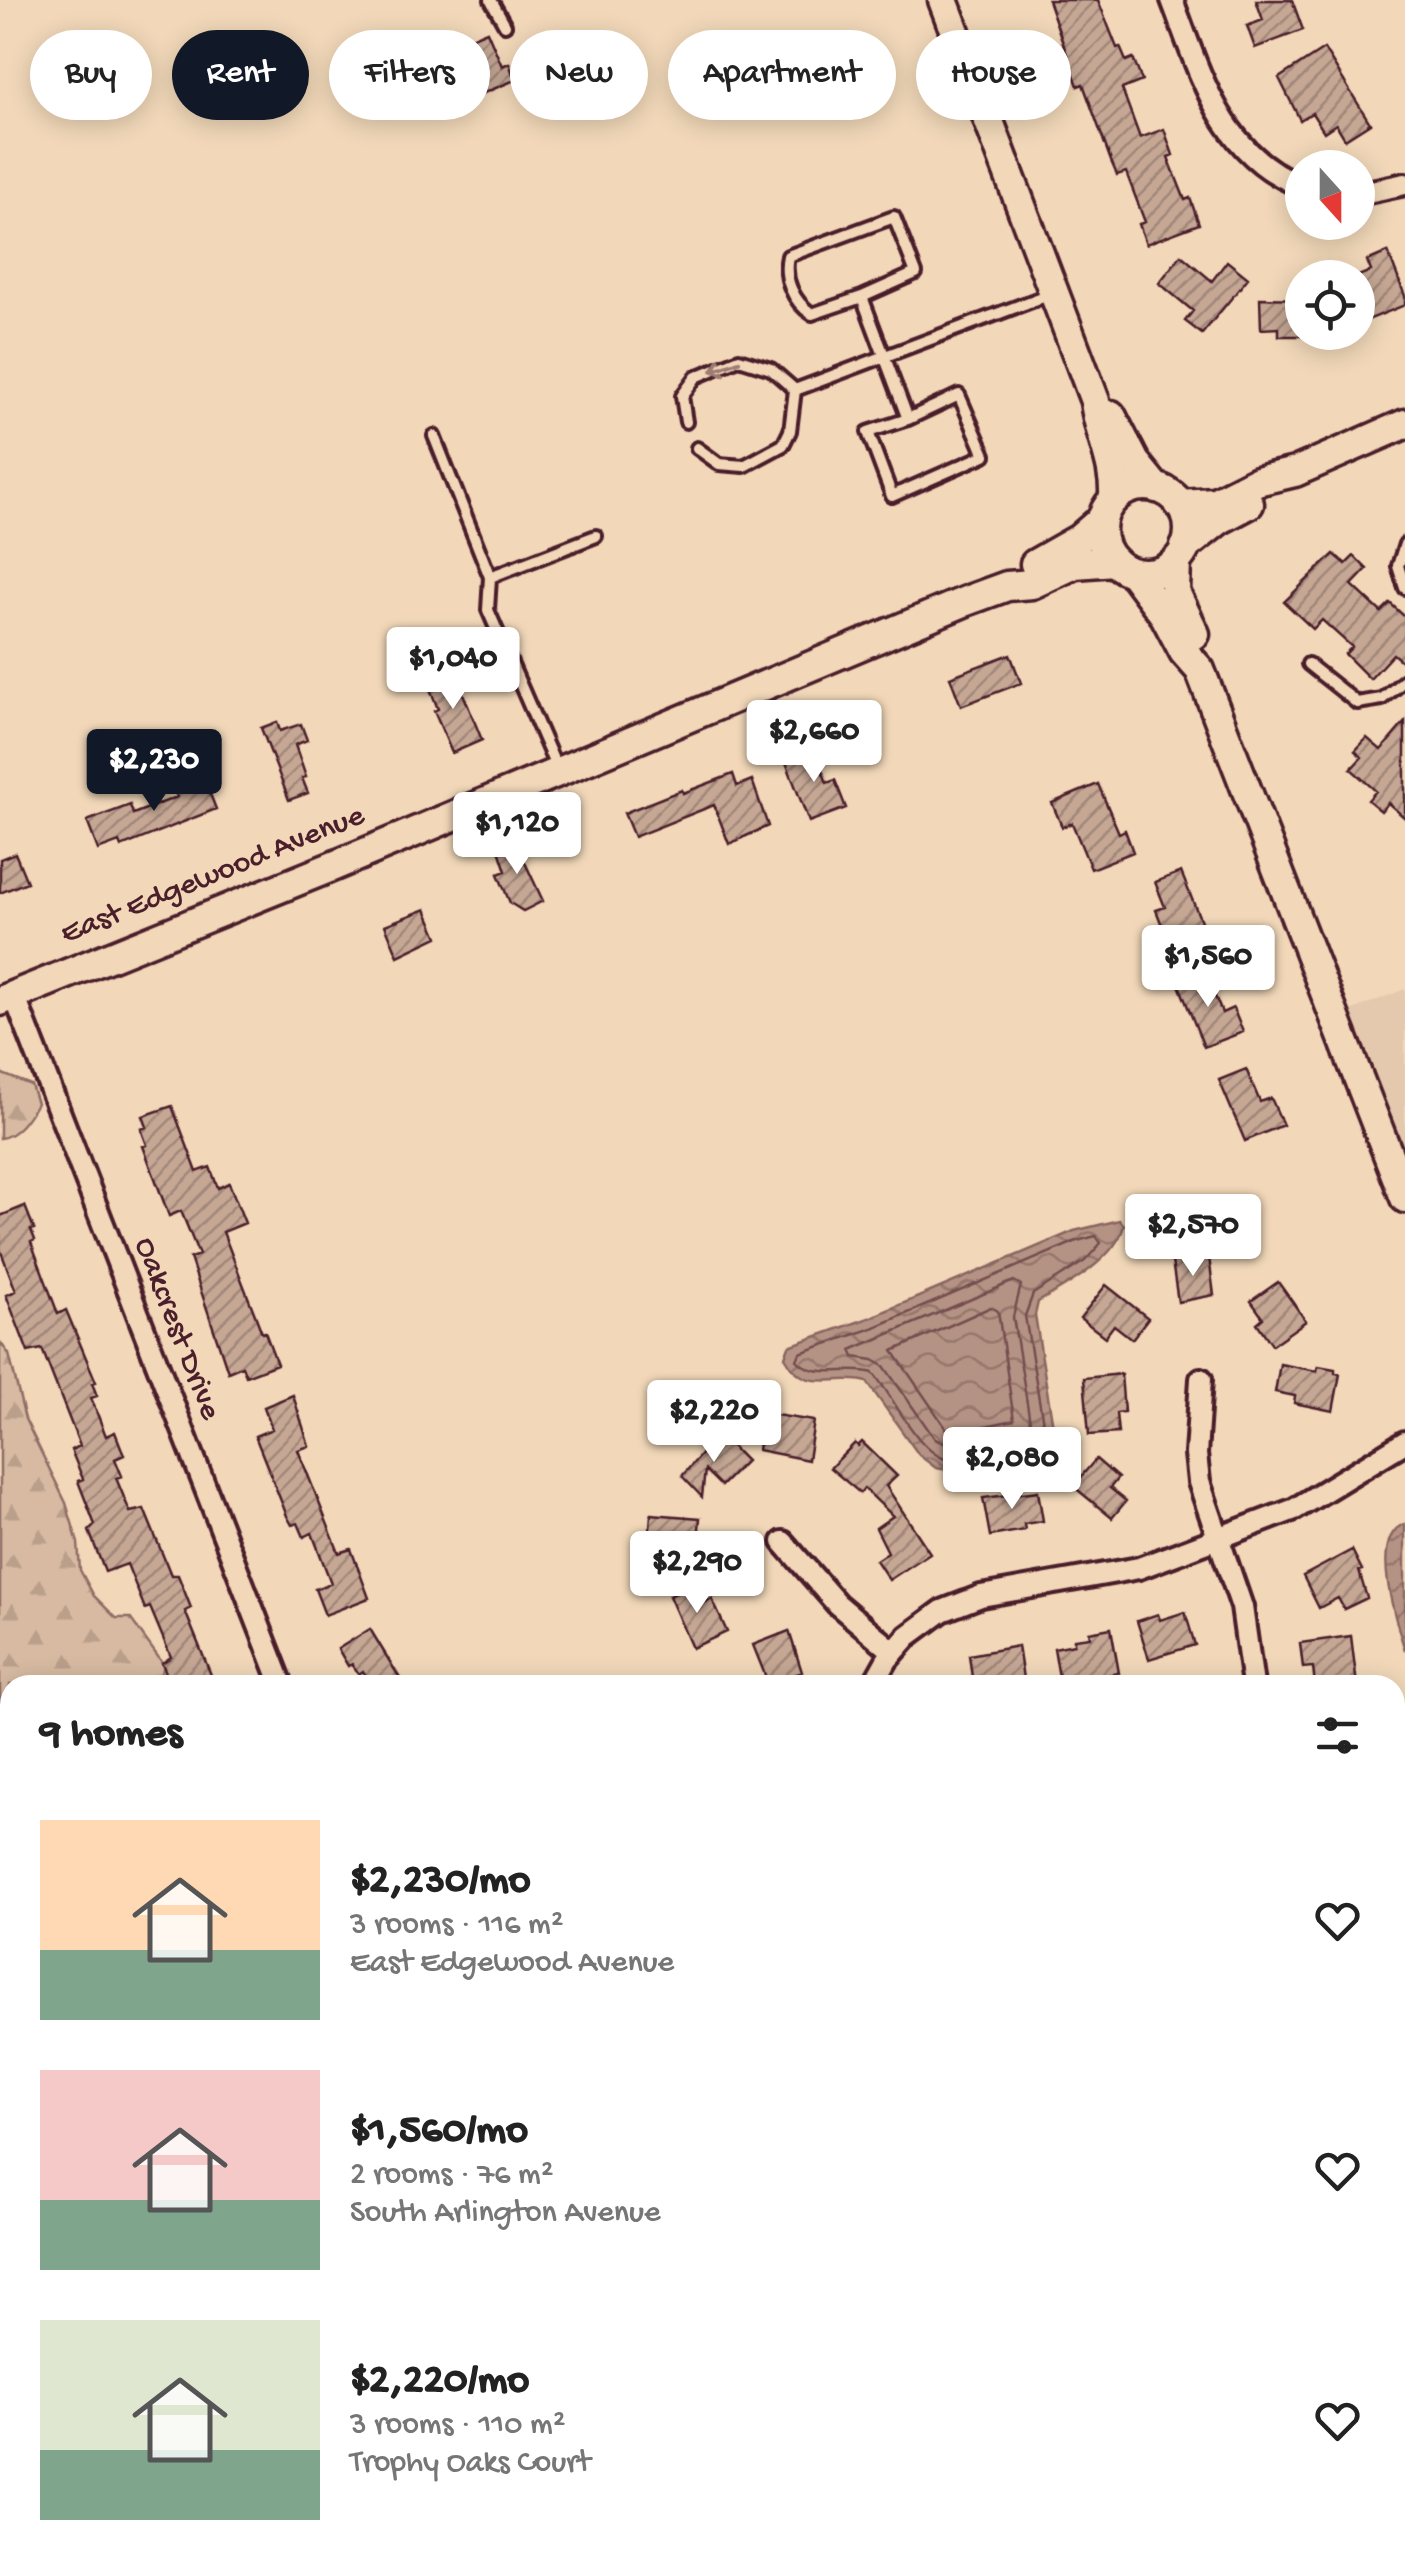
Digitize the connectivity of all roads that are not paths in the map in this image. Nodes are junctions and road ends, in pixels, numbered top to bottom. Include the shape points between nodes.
1 (491, 0) edge
2 (943, 0) edge
3 (1172, 0) edge
4 (505, 26) dead end
5 (1285, 177) edge
6 (1405, 184) edge
7 (1375, 190) edge
8 (1054, 293) junction
9 (862, 297) junction
10 (885, 356) junction
11 (795, 390) junction
12 (1095, 400) junction
13 (908, 418) junction
14 (686, 422) dead end
15 (1405, 424) edge
16 (434, 436) dead end
17 (697, 448) dead end
18 (1296, 472) junction
19 (1168, 496) junction
20 (1108, 509) junction
21 (596, 536) dead end
22 (1405, 544) edge
23 (1180, 554) junction
24 (1124, 567) junction
25 (490, 577) junction
26 (1007, 586) junction
27 (1405, 588) edge
28 (1308, 664) dead end
29 (1200, 670) junction
30 (1405, 680) edge
31 (558, 770) junction
32 (7, 998) edge
33 (1405, 1198) edge
34 (1201, 1379) dead end
35 (1405, 1442) edge
36 (1218, 1539) junction
37 (782, 1542) dead end
38 (894, 1652) junction
39 (278, 1675) edge
40 (879, 1675) edge
41 (1252, 1675) edge

1 - 4 lane
2 - 8 main road
3 - 5 street via 1222,122 1258,162
6 - 7 street
8 - 10 lane
8 - 12 main road
9 - 9 lane via 916,274 894,218 788,256 784,271 799,306 812,314
9 - 10 lane
10 - 11 lane
10 - 13 lane
11 -> 14 lane via 771,369 739,359 696,377 682,396
11 - 17 lane via 783,445 744,466 719,464
12 - 19 main road via 1113,418 1135,462
12 - 20 main road via 1113,465
13 - 13 lane via 868,432 892,496 985,455 959,396
15 - 18 main road
16 - 25 lane
18 - 19 main road via 1257,481 1215,502
18 - 23 main road via 1219,520
19 - 20 main road via 1133,488
19 - 23 main road via 1188,525
20 - 24 main road via 1102,542
20 - 26 main road via 1079,539 1025,568
21 - 25 lane
22 - 27 lane via 1398,566
23 - 24 main road via 1156,572
23 - 29 main road via 1175,592 1200,647
24 - 26 main road via 1074,564 1032,584
24 - 29 main road
25 - 31 lane via 488,610
26 - 31 main road, East Edgewood Avenue
28 - 30 lane via 1356,703 1382,698
29 - 33 main road
31 - 32 main road, East Edgewood Avenue
32 - 39 street, Oakcrest Drive
34 - 36 street via 1196,1462
35 - 36 street via 1295,1508
36 - 38 street via 1126,1572 981,1596 942,1611
36 - 41 street via 1242,1607
37 - 38 street via 837,1604
38 - 40 street

